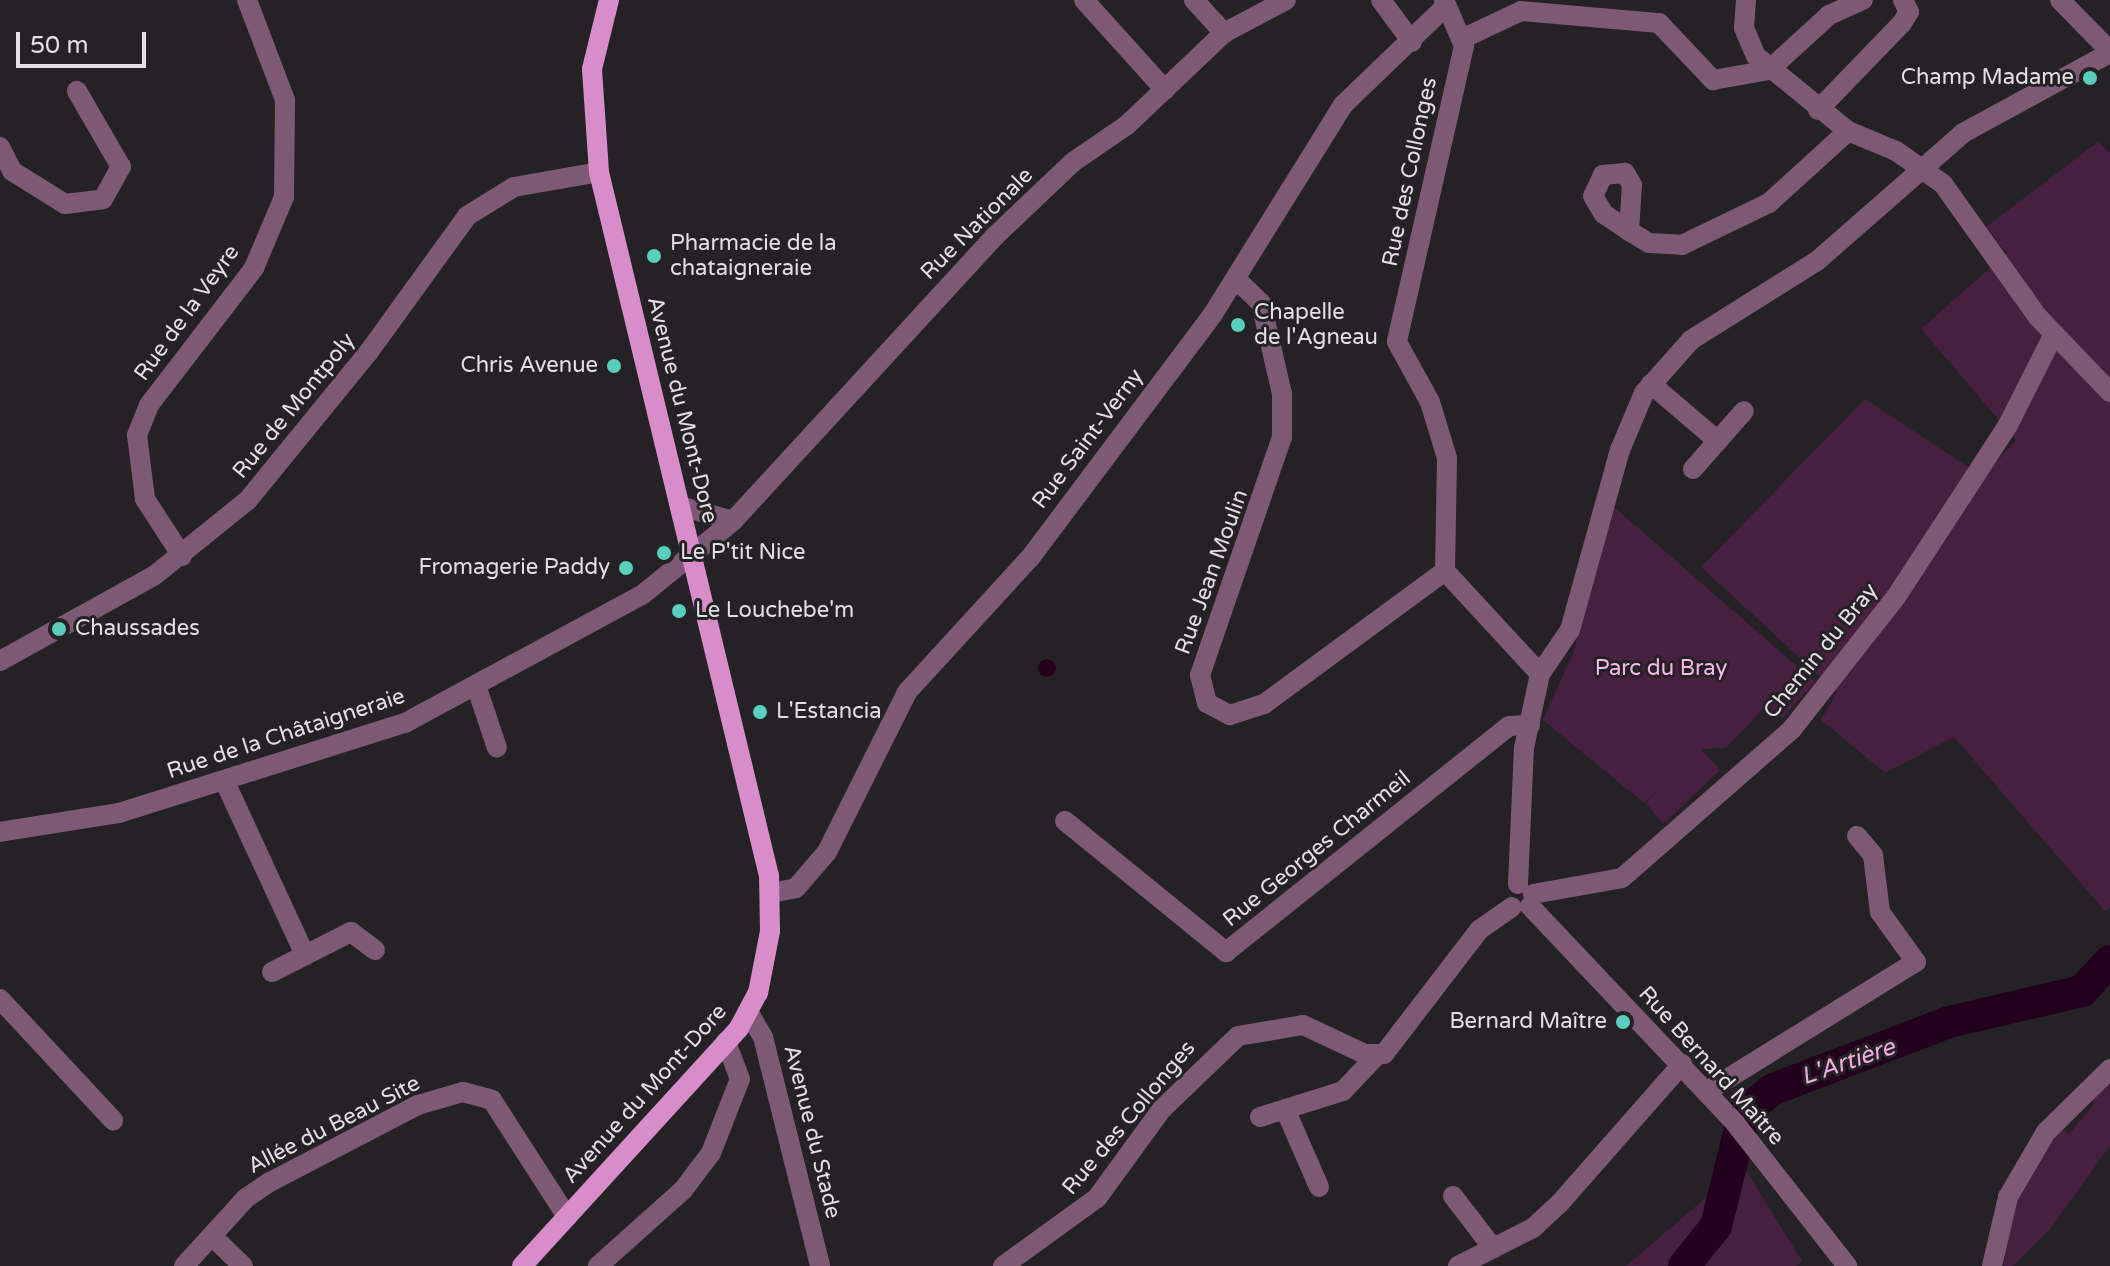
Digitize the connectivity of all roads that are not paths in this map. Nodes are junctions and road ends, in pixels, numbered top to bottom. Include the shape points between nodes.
1 (247, 0) edge
2 (1084, 0) edge
3 (1194, 0) edge
4 (1286, 0) edge
5 (1381, 0) edge
6 (1746, 0) edge
7 (1863, 0) edge
8 (1903, 0) edge
9 (2060, 0) edge
10 (608, 1) edge
11 (1445, 3) edge
12 (1825, 7) edge
13 (1224, 33) junction
14 (1464, 38) junction
15 (1412, 42) junction
16 (2110, 52) edge
17 (1769, 70) junction
18 (1165, 90) junction
19 (77, 91) dead end
20 (1818, 110) junction
21 (1848, 131) junction
22 (0, 147) edge
23 (1924, 166) junction
24 (599, 172) junction
25 (1629, 231) dead end
26 (1237, 280) junction
27 (2054, 334) junction
28 (1651, 384) junction
29 (2110, 392) edge
30 (1744, 411) dead end
31 (1718, 441) junction
32 (1693, 469) dead end
33 (680, 506) junction
34 (733, 521) junction
35 (182, 556) junction
36 (693, 556) junction
37 (1445, 571) junction
38 (0, 661) edge
39 (1540, 674) junction
40 (476, 685) junction
41 (1530, 725) junction
42 (497, 748) dead end
43 (225, 782) junction
44 (1065, 821) dead end
45 (0, 832) edge
46 (1857, 836) dead end
47 (771, 893) junction
48 (1523, 898) junction
49 (375, 950) dead end
50 (305, 955) junction
51 (272, 972) dead end
52 (0, 999) edge
53 (749, 1013) junction
54 (726, 1042) junction
55 (1377, 1055) junction
56 (1682, 1064) junction
57 (2110, 1069) edge
58 (1706, 1092) junction
59 (1285, 1109) junction
60 (1260, 1117) dead end
61 (113, 1120) dead end
62 (1319, 1187) dead end
63 (1453, 1196) dead end
64 (567, 1217) junction
65 (212, 1236) junction
66 (1493, 1248) junction
67 (184, 1266) edge
68 (243, 1266) edge
69 (522, 1266) edge
70 (598, 1266) edge
71 (820, 1266) edge
72 (1003, 1266) edge
73 (1458, 1266) edge
74 (1847, 1266) edge
75 (1992, 1266) edge

1 - 35 street, Rue de la Veyre via 285,100 284,197 254,268 149,405 137,435 145,499
2 - 18 street
3 - 13 street
4 - 13 street, Rue Nationale
5 - 15 street
6 - 17 street via 1747,41
7 - 12 street
8 - 20 street via 1909,12 1902,23
9 - 16 street
10 - 24 main road, Avenue du Mont-Dore via 592,69
11 - 14 street
11 - 15 street, Rue Saint-Verny
12 - 17 street
13 - 18 street, Rue Nationale
14 - 17 street via 1521,11 1659,23 1713,80
14 - 37 street, Rue des Collonges via 1397,342 1430,402 1447,458
15 - 26 street, Rue Saint-Verny via 1343,105
16 - 23 street via 1984,119
17 - 20 street
18 - 34 street, Rue Nationale via 994,237
19 - 22 street via 121,167 103,199 65,204 12,171
20 - 21 street
21 - 23 street
21 - 25 street via 1779,195 1738,220 1664,247
23 - 27 street
23 - 28 street via 1817,261 1703,330
24 - 33 main road, Avenue du Mont-Dore
24 - 35 street, Rue de Montpoly via 514,187 467,216 278,466
26 - 37 street, Rue Jean Moulin via 1261,303 1282,394 1282,437 1200,675 1207,703 1230,715 1252,711
26 - 47 street, Rue Saint-Verny via 1030,558 907,692 827,852 796,888
27 - 29 street
27 - 48 street, Chemin du Bray via 2008,425 1896,597 1792,729 1622,878
28 - 31 street
28 - 39 street via 1620,450 1570,630
30 - 31 street
31 - 32 street
33 - 34 street
33 - 36 main road, Avenue du Mont-Dore
34 - 36 street, Rue Nationale
35 - 38 street, Rue de Montpoly
36 - 40 street, Rue de la Châtaigneraie via 642,595
36 - 47 main road, Avenue du Mont-Dore
37 - 39 street
39 - 41 street
40 - 42 street
40 - 43 street, Rue de la Châtaigneraie via 405,723
41 - 44 street, Rue Georges Charmeil via 1509,726 1226,952
41 - 48 street
43 - 45 street, Rue de la Châtaigneraie via 47,829
43 - 50 street
46 - 58 street via 1873,855 1880,912 1916,962
47 - 53 main road, Avenue du Mont-Dore via 763,975
48 - 55 street via 1490,918 1394,1047
48 - 56 street, Rue Bernard Maître
49 - 50 street via 351,932
50 - 51 street
52 - 61 street
53 - 54 main road, Avenue du Mont-Dore
53 - 71 street, Avenue du Stade via 763,1037
54 - 64 main road, Avenue du Mont-Dore
54 - 70 street via 740,1079 711,1153 683,1190
55 - 59 street via 1343,1091
55 - 72 street, Rue des Collonges via 1303,1025 1238,1036 1162,1109 1097,1198
56 - 58 street, Rue Bernard Maître
56 - 66 street via 1560,1203
57 - 75 street via 2046,1132 2008,1197
58 - 74 street, Rue Bernard Maître
59 - 60 street
59 - 62 street
63 - 66 street
64 - 65 street, Allée du Beau Site via 492,1100 463,1092 418,1105 270,1182
64 - 69 main road, Avenue du Mont-Dore
65 - 67 street, Allée du Beau Site
65 - 68 street
66 - 73 street

